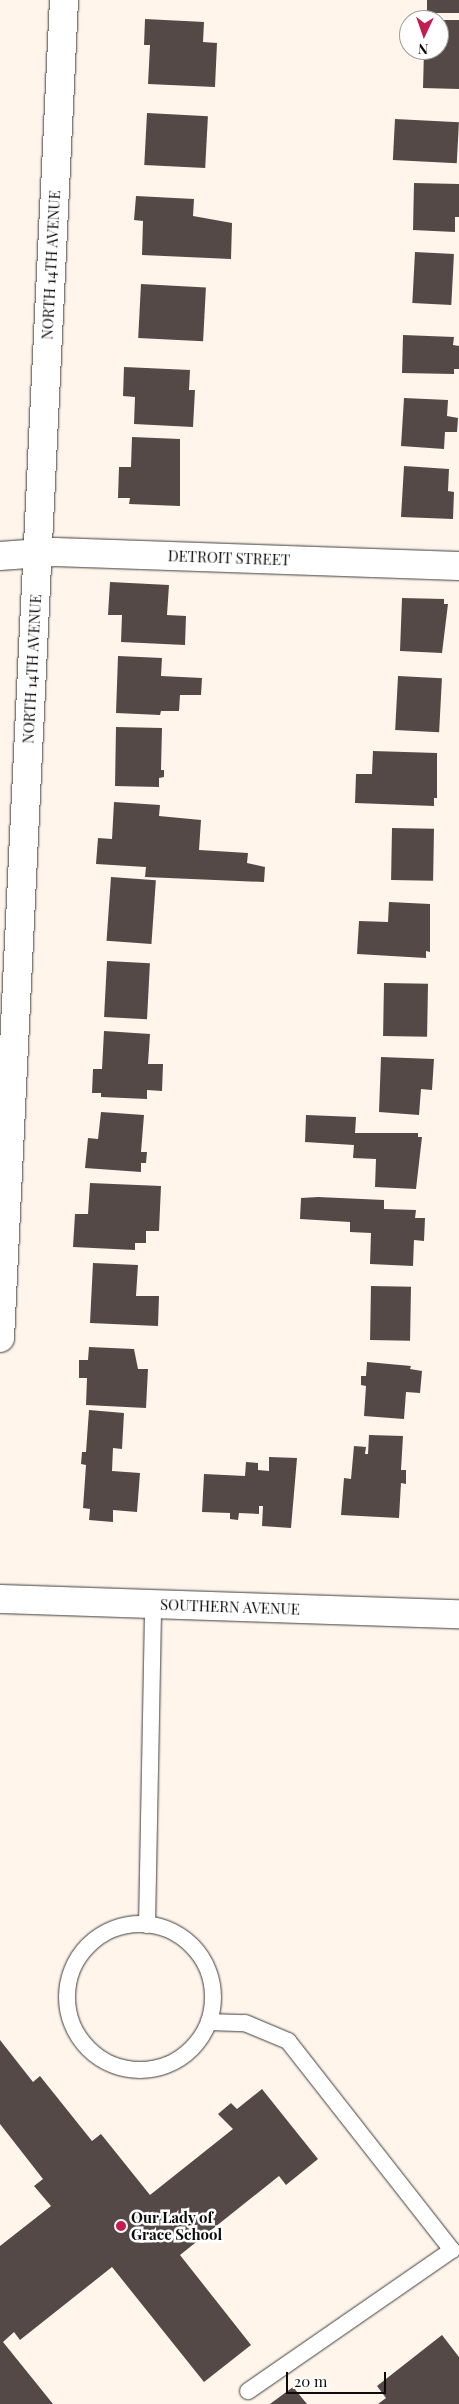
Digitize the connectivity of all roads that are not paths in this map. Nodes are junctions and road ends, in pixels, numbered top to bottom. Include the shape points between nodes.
1 (64, 0) edge
2 (38, 555) junction
3 (0, 556) edge
4 (459, 566) edge
5 (0, 1338) edge
6 (0, 1599) edge
7 (153, 1604) junction
8 (459, 1614) edge
9 (147, 1925) junction
10 (209, 2022) junction
11 (455, 2254) edge
12 (248, 2391) dead end

1 - 2 street, NORTH 14TH AVENUE
2 - 3 street, DETROIT STREET
2 - 4 street, DETROIT STREET via 55,552
2 - 5 street, NORTH 14TH AVENUE
6 - 7 street, SOUTHERN AVENUE
7 - 8 street, SOUTHERN AVENUE
7 - 9 lane
9 - 10 lane via 181,1937 198,1953 211,1981 214,1998
9 - 10 lane via 113,1929 93,1941 77,1958 68,1980 67,1996 73,2028 87,2048 107,2063 130,2070 147,2070 178,2060 197,2044
10 - 11 lane via 245,2023 288,2040
11 - 12 lane

